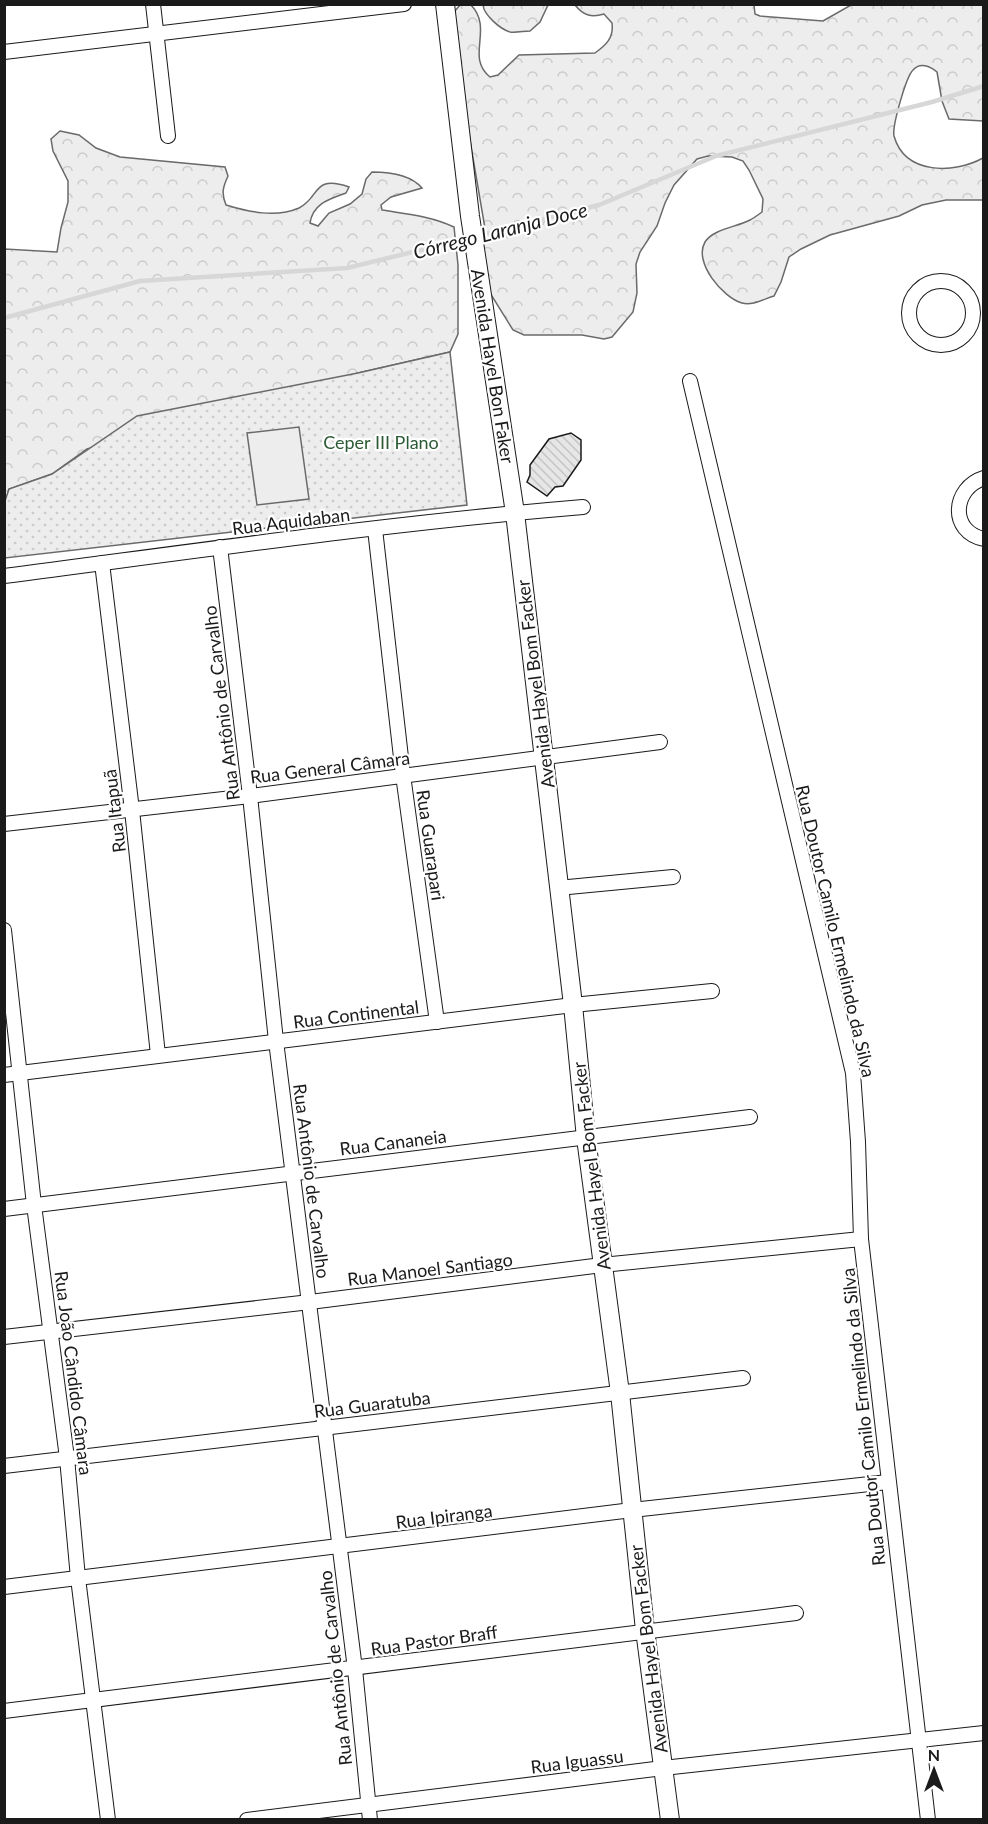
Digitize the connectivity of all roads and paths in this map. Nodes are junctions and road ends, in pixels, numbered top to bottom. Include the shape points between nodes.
1 (153, 4) edge
2 (404, 4) edge
3 (445, 4) edge
4 (156, 35) junction
5 (4, 52) edge
6 (168, 136) dead end
7 (978, 309) edge
8 (690, 381) dead end
9 (984, 478) edge
10 (583, 507) dead end
11 (515, 513) junction
12 (375, 529) junction
13 (984, 539) edge
14 (220, 547) junction
15 (102, 563) junction
16 (4, 576) edge
17 (660, 742) dead end
18 (543, 758) junction
19 (403, 775) junction
20 (250, 796) junction
21 (132, 810) junction
22 (4, 824) edge
23 (673, 877) dead end
24 (558, 888) junction
25 (4, 930) edge
26 (712, 991) dead end
27 (573, 1005) junction
28 (437, 1022) junction
29 (276, 1041) junction
30 (158, 1055) junction
31 (19, 1073) junction
32 (4, 1075) edge
33 (750, 1117) dead end
34 (586, 1138) junction
35 (294, 1172) junction
36 (34, 1205) junction
37 (4, 1209) edge
38 (861, 1239) junction
39 (602, 1265) junction
40 (310, 1302) junction
41 (51, 1332) junction
42 (4, 1337) edge
43 (743, 1378) dead end
44 (620, 1394) junction
45 (324, 1427) junction
46 (67, 1458) junction
47 (4, 1466) edge
48 (888, 1482) junction
49 (632, 1510) junction
50 (340, 1547) junction
51 (78, 1578) junction
52 (4, 1587) edge
53 (796, 1613) dead end
54 (645, 1630) junction
55 (355, 1669) junction
56 (93, 1700) junction
57 (4, 1711) edge
58 (984, 1733) edge
59 (918, 1740) junction
60 (663, 1768) junction
61 (368, 1805) junction
62 (108, 1820) edge
63 (247, 1820) edge
64 (370, 1820) edge
65 (670, 1820) edge
66 (928, 1820) edge

1 - 4 street
2 - 4 street
3 - 11 street, Avenida Hayel Bon Faker via 470,216
4 - 5 street
4 - 6 street
7 - 7 street via 964,291 946,281 926,284 911,299 908,309 919,338 939,345 960,339
8 - 38 street, Rua Doutor Camilo Ermelindo da Silva via 853,1073
9 - 13 street via 967,487 959,506 963,525
10 - 11 street, Rua Aquidaban
11 - 12 street, Rua Aquidaban
11 - 18 street, Avenida Hayel Bom Facker
12 - 14 street, Rua Aquidaban
12 - 19 street, Rua Guarapari
14 - 15 street, Rua Aquidaban
14 - 20 street, Rua Antônio de Carvalho
15 - 16 street, Rua Aquidaban
15 - 21 street, Rua Itapuã
17 - 18 street, Rua General Câmara
18 - 19 street, Rua General Câmara
18 - 24 street, Avenida Hayel Bom Facker
19 - 20 street, Rua General Câmara
19 - 28 street, Rua Guarapari
20 - 21 street, Rua General Câmara
20 - 29 street, Rua Antônio de Carvalho
21 - 22 street, Rua General Câmara
21 - 30 street, Rua Itapuã
23 - 24 street
24 - 27 street, Avenida Hayel Bom Facker
25 - 31 street, Rua João Cândido Câmara
26 - 27 street, Rua Continental
27 - 28 street, Rua Continental
27 - 34 street, Avenida Hayel Bom Facker
28 - 29 street, Rua Continental
29 - 30 street, Rua Continental
29 - 35 street, Rua Antônio de Carvalho
30 - 31 street, Rua Continental
31 - 32 street, Rua Continental
31 - 36 street, Rua João Cândido Câmara
33 - 34 street, Rua Cananeia
34 - 35 street, Rua Cananeia
34 - 39 street, Avenida Hayel Bom Facker
35 - 36 street, Rua Cananeia
35 - 40 street, Rua Antônio de Carvalho
36 - 37 street, Rua Cananeia
36 - 41 street, Rua João Cândido Câmara
38 - 39 street, Rua Manoel Santiago
38 - 48 street, Rua Doutor Camilo Ermelindo da Silva
39 - 40 street, Rua Manoel Santiago
39 - 44 street, Avenida Hayel Bom Facker
40 - 41 street, Rua Manoel Santiago
40 - 45 street, Rua Antônio de Carvalho
41 - 42 street, Rua Manoel Santiago
41 - 46 street, Rua João Cândido Câmara
43 - 44 street, Rua Guaratuba
44 - 45 street, Rua Guaratuba
44 - 49 street, Avenida Hayel Bom Facker
45 - 46 street, Rua Guaratuba
45 - 50 street, Rua Antônio de Carvalho
46 - 47 street, Rua Guaratuba
46 - 51 street, Rua João Cândido Câmara
48 - 49 street, Rua Ipiranga
48 - 59 street, Rua Doutor Camilo Ermelindo da Silva
49 - 50 street, Rua Ipiranga
49 - 54 street, Avenida Hayel Bom Facker
50 - 51 street, Rua Ipiranga
50 - 55 street, Rua Antônio de Carvalho
51 - 52 street, Rua Ipiranga
51 - 56 street, Rua João Cândido Câmara
53 - 54 street, Rua Pastor Braff
54 - 55 street, Rua Pastor Braff
54 - 60 street, Avenida Hayel Bom Facker
55 - 56 street, Rua Pastor Braff
55 - 61 street, Rua Antônio de Carvalho
56 - 57 street, Rua Pastor Braff
56 - 62 street, Rua João Cândido Câmara
58 - 59 street, Rua Iguassu
59 - 60 street, Rua Iguassu
59 - 66 street, Rua Doutor Camilo Ermelindo da Silva
60 - 61 street, Rua Iguassu
60 - 65 street, Avenida Hayel Bom Facker
61 - 63 street, Rua Iguassu
61 - 64 street, Rua Antônio de Carvalho

